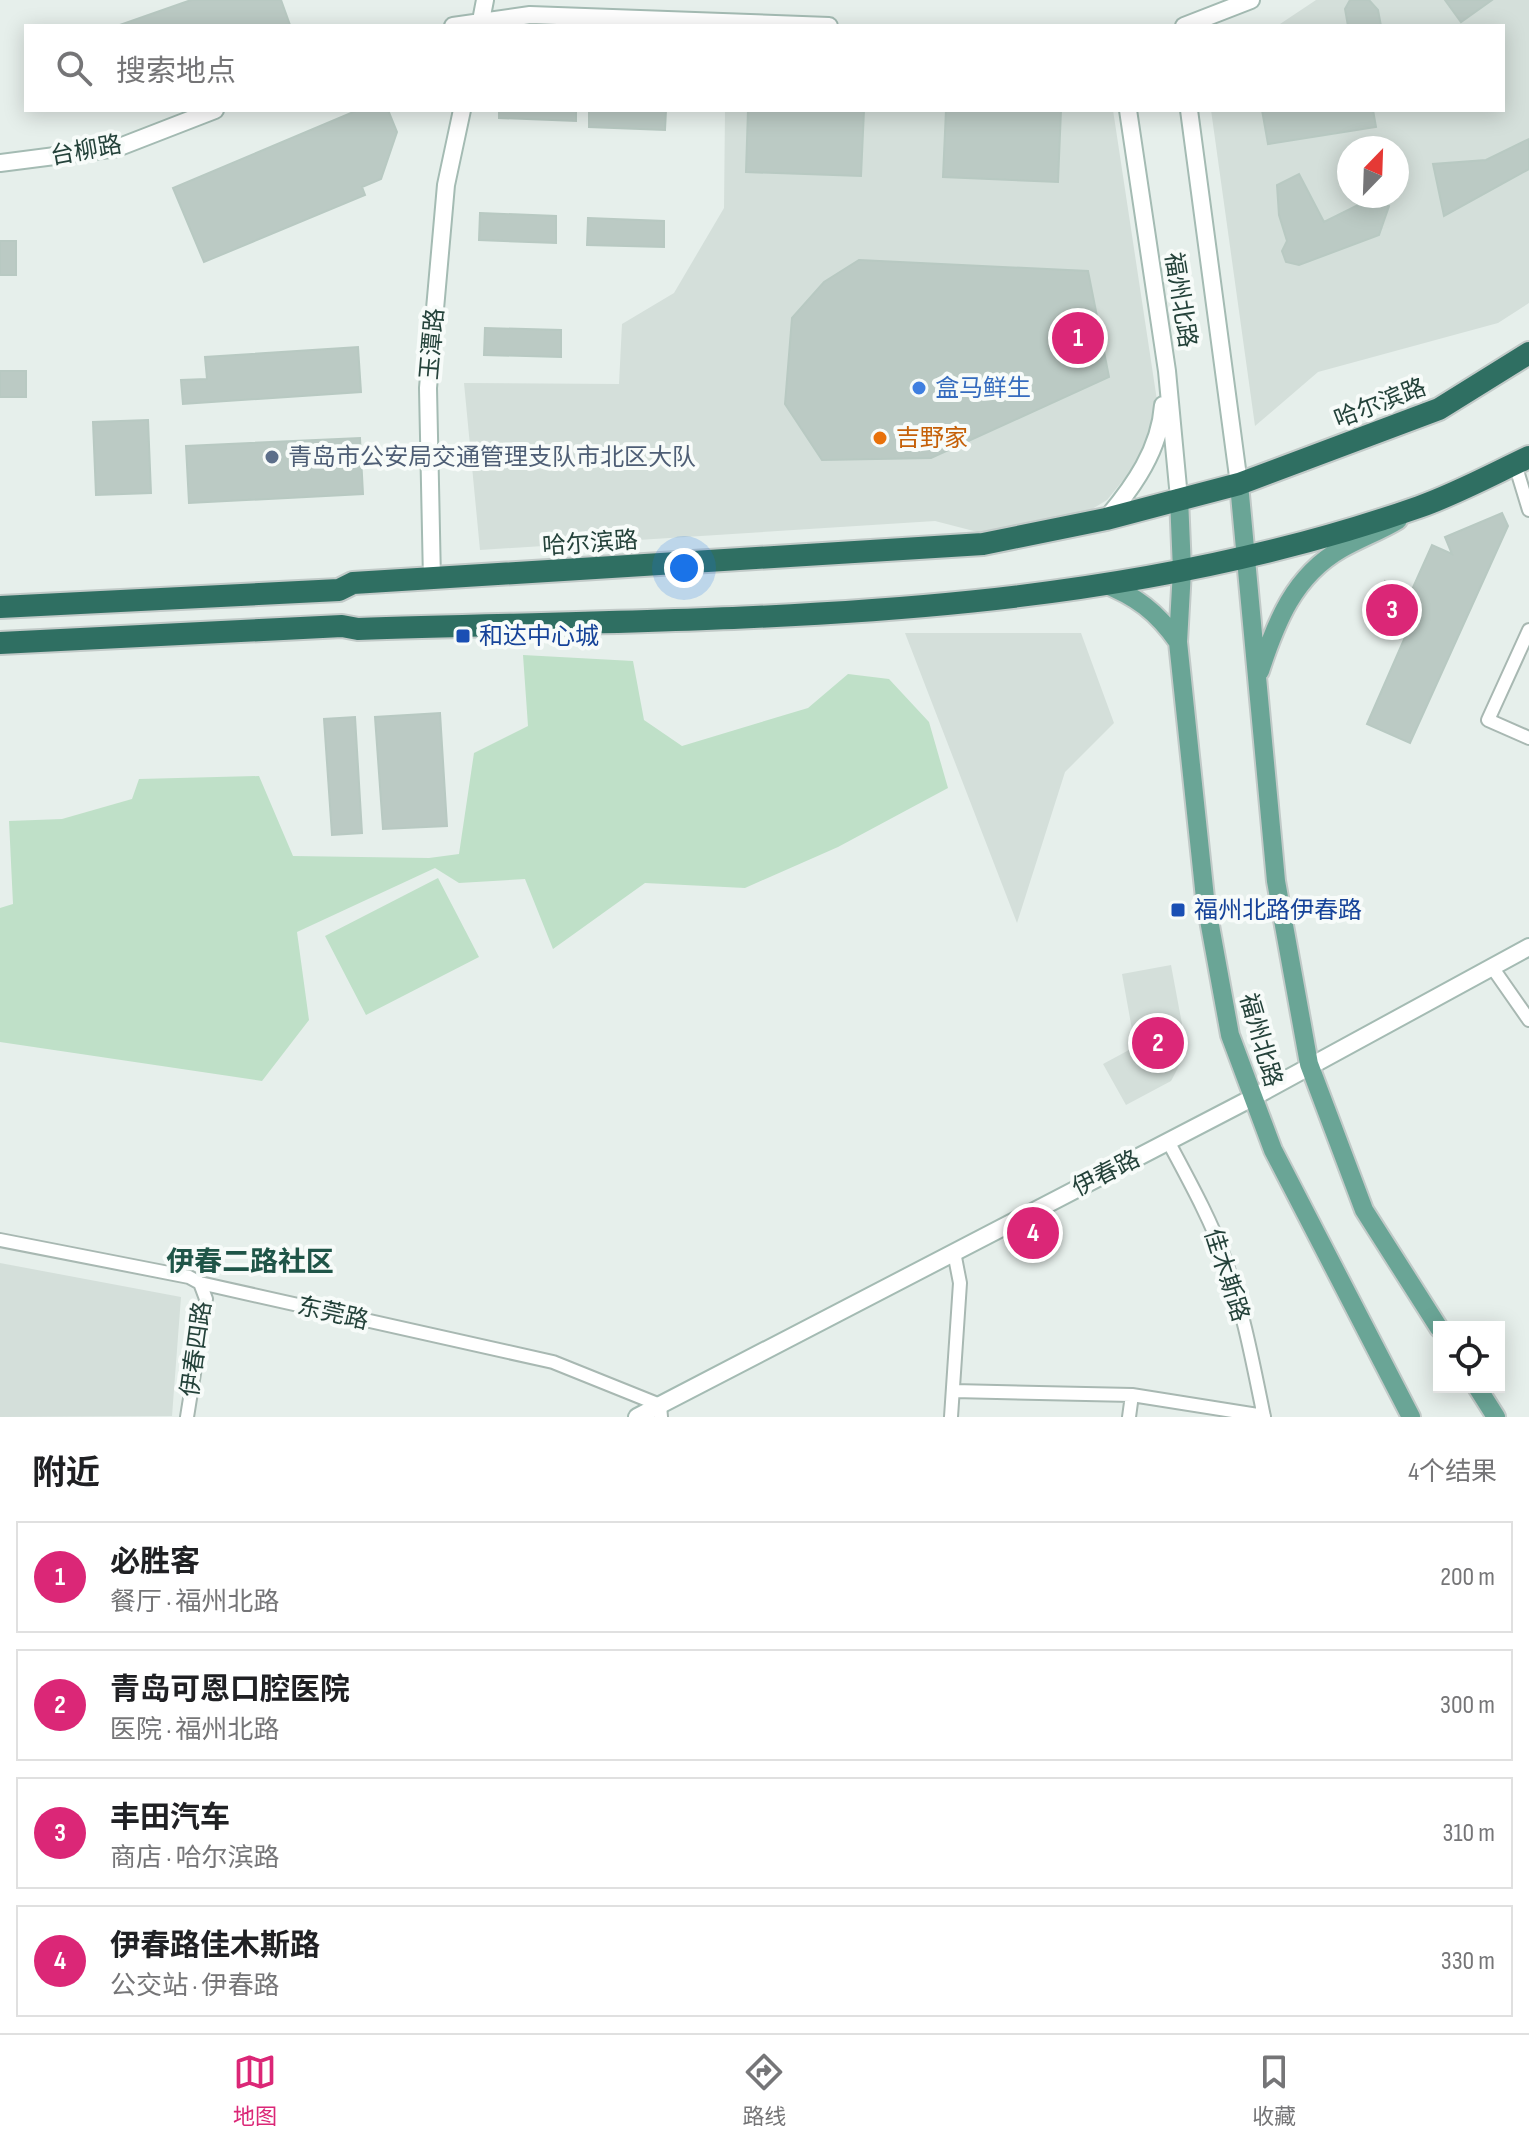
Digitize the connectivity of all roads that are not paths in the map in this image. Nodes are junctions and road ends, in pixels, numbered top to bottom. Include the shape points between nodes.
1 (485, 0) edge
2 (1251, 0) edge
3 (480, 24) edge
4 (775, 24) edge
5 (1189, 24) edge
6 (210, 112) edge
7 (462, 112) edge
8 (1128, 112) edge
9 (1189, 112) edge
10 (0, 163) edge
11 (1529, 353) edge
12 (1167, 371) junction
13 (1522, 460) edge
14 (1239, 484) junction
15 (1179, 498) junction
16 (1421, 507) junction
17 (1529, 510) edge
18 (1106, 519) junction
19 (1245, 559) junction
20 (1182, 570) junction
21 (432, 580) junction
22 (1102, 583) junction
23 (0, 607) edge
24 (1529, 630) edge
25 (1178, 642) junction
26 (0, 643) edge
27 (1258, 678) junction
28 (1529, 738) edge
29 (1529, 947) edge
30 (1492, 967) junction
31 (1529, 1020) edge
32 (1309, 1064) junction
33 (1252, 1098) junction
34 (1168, 1141) junction
35 (0, 1240) edge
36 (954, 1252) junction
37 (200, 1283) junction
38 (1435, 1321) edge
39 (954, 1391) junction
40 (1481, 1393) edge
41 (1132, 1395) junction
42 (661, 1411) edge
43 (187, 1417) edge
44 (637, 1417) edge
45 (951, 1417) edge
46 (1129, 1417) edge
47 (1264, 1417) edge
48 (1411, 1417) edge
49 (1496, 1417) edge

1 - 3 street
2 - 5 street
3 - 4 street via 530,15
6 - 10 street, 台柳路 via 117,148
7 - 21 street, 玉潭路 via 446,185 428,388
8 - 12 street, 福州北路
9 - 14 street, 福州北路
11 - 14 highway, 哈尔滨路 via 1439,409
12 - 15 street, 福州北路
12 - 18 street via 1162,421 1151,453 1130,491
13 - 16 highway
13 - 17 street
14 - 15 highway, 哈尔滨路
14 - 19 main road, 福州北路
15 - 18 highway, 哈尔滨路
15 - 20 main road, 福州北路
16 - 19 highway
16 - 27 main road via 1342,548 1303,580 1273,631
18 - 21 highway, 哈尔滨路 via 983,544
19 - 20 highway
19 - 27 main road, 福州北路
20 - 22 highway
20 - 25 main road, 福州北路
21 - 23 highway, 哈尔滨路 via 353,583 339,590
22 - 25 main road via 1130,594 1161,617
22 - 26 highway via 848,613 342,626
24 - 28 street via 1488,720
25 - 33 main road, 福州北路 via 1205,898 1230,1035
27 - 32 main road, 福州北路 via 1276,881
29 - 30 street, 伊春路
30 - 31 street
30 - 32 street, 伊春路
32 - 33 street, 伊春路
32 - 38 main road, 福州北路 via 1364,1210
33 - 34 street, 伊春路
33 - 48 main road, 福州北路 via 1273,1150
34 - 36 street, 伊春路
34 - 47 street, 佳木斯路 via 1225,1259 1242,1311
35 - 37 street, 东莞路
36 - 39 street via 960,1283
36 - 42 street, 伊春路
37 - 42 street, 东莞路 via 553,1362
37 - 43 street, 伊春四路 via 206,1299
39 - 41 street
39 - 45 street
40 - 49 main road
41 - 46 street
41 - 47 street
42 - 44 street, 伊春路

